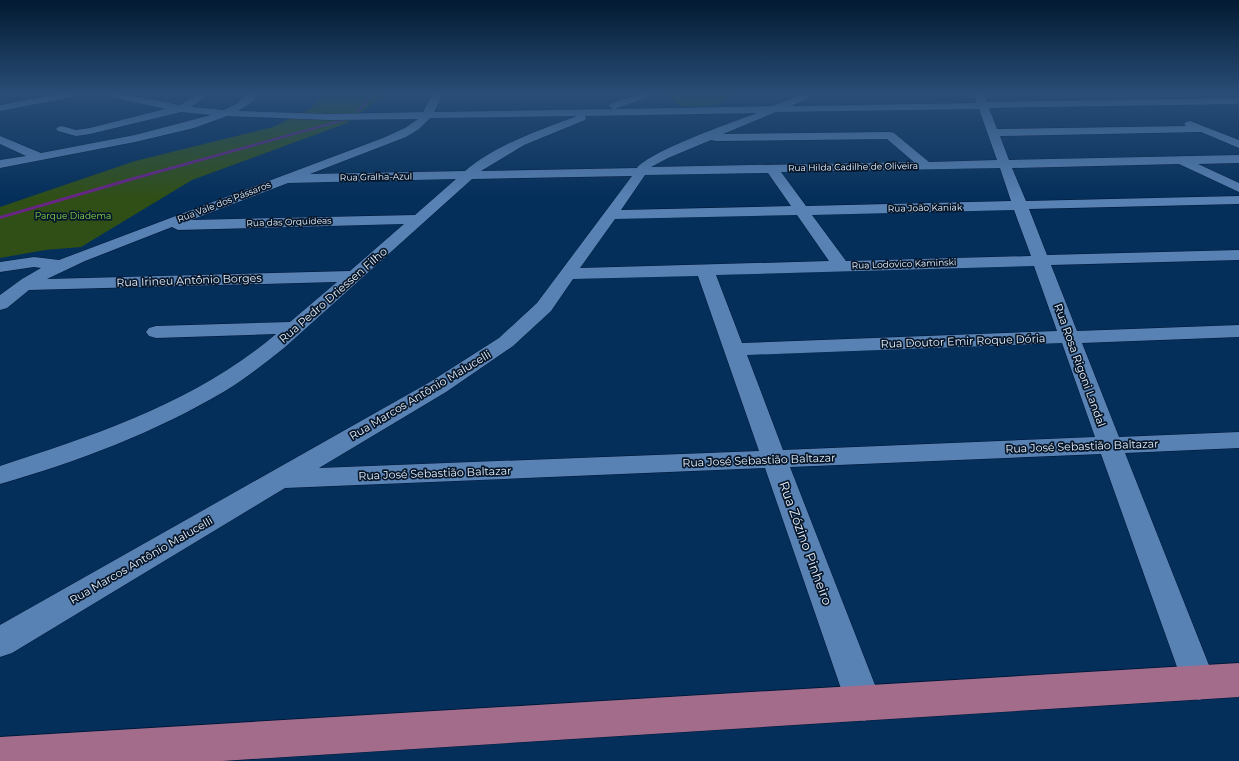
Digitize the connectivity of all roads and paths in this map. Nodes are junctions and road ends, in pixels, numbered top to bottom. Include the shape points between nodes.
1 (62, 129) dead end
2 (104, 129) edge
3 (177, 129) edge
4 (410, 129) edge
5 (552, 129) edge
6 (726, 129) edge
7 (991, 129) edge
8 (1203, 129) joint
9 (993, 133) junction
10 (703, 138) junction
11 (0, 140) edge
12 (1239, 144) edge
13 (40, 157) junction
14 (1239, 159) edge
15 (1180, 160) junction
16 (0, 164) edge
17 (1004, 164) junction
18 (926, 166) junction
19 (772, 169) junction
20 (640, 172) junction
21 (467, 175) junction
22 (284, 179) junction
23 (1239, 188) edge
24 (1239, 200) edge
25 (1020, 206) junction
26 (802, 211) junction
27 (610, 215) junction
28 (418, 219) junction
29 (160, 226) junction
30 (1239, 255) edge
31 (1041, 260) junction
32 (61, 265) junction
33 (840, 266) junction
34 (0, 267) edge
35 (705, 270) junction
36 (569, 274) junction
37 (355, 276) junction
38 (24, 285) junction
39 (0, 304) edge
40 (295, 328) junction
41 (1239, 331) edge
42 (156, 332) dead end
43 (1069, 337) junction
44 (734, 349) junction
45 (1239, 440) edge
46 (1110, 445) junction
47 (775, 460) junction
48 (0, 475) edge
49 (278, 480) junction
50 (0, 642) edge
51 (1239, 680) edge
52 (1199, 683) junction
53 (864, 703) junction
54 (0, 756) edge

1 - 2 street via 76,133
3 - 13 street
4 - 22 street, Rua Vale dos Pássaros via 390,139
5 - 21 street, Rua Pedro Driessen Filho via 520,142
6 - 10 street, Rua Marcos Antônio Malucelli
7 - 9 street, Rua Rosa Rigoni Landal
8 - 9 street
8 - 12 street
9 - 17 street, Rua Rosa Rigoni Landal
10 - 18 street via 890,135
10 - 20 street, Rua Marcos Antônio Malucelli via 657,158
11 - 13 street
13 - 16 street
14 - 15 street, Rua Hilda Cadilhe de Oliveira
15 - 17 street, Rua Hilda Cadilhe de Oliveira
15 - 23 street
17 - 18 street, Rua Hilda Cadilhe de Oliveira
17 - 25 street, Rua Rosa Rigoni Landal
18 - 19 street, Rua Hilda Cadilhe de Oliveira
19 - 20 street, Rua Hilda Cadilhe de Oliveira
19 - 26 street
20 - 21 street, Rua Hilda Cadilhe de Oliveira
20 - 27 street, Rua Marcos Antônio Malucelli
21 - 22 street, Rua Gralha-Azul
21 - 28 street, Rua Pedro Driessen Filho
22 - 29 street, Rua Vale dos Pássaros
24 - 25 street, Rua João Kaniak
25 - 26 street, Rua João Kaniak
25 - 31 street, Rua Rosa Rigoni Landal
26 - 27 street, Rua João Kaniak
26 - 33 street
27 - 36 street, Rua Marcos Antônio Malucelli
28 - 29 street, Rua das Orquídeas
28 - 37 street, Rua Pedro Driessen Filho
29 - 32 street, Rua Vale dos Pássaros
30 - 31 street, Rua Lodovico Kaminski
31 - 33 street, Rua Lodovico Kaminski
31 - 43 street, Rua Rosa Rigoni Landal
32 - 34 street via 34,262
32 - 38 street, Rua Vale dos Pássaros
33 - 35 street, Rua Lodovico Kaminski
35 - 36 street, Rua Lodovico Kaminski
35 - 44 street, Rua Zózino Pinheiro
36 - 49 street, Rua Marcos Antônio Malucelli via 544,307 528,323 487,355 438,387
37 - 38 street, Rua Irineu Antônio Borges
37 - 40 street, Rua Pedro Driessen Filho
38 - 39 street, Rua Vale dos Pássaros
40 - 42 street
40 - 48 street, Rua Pedro Driessen Filho via 245,368 160,415 108,438
41 - 43 street, Rua Doutor Emir Roque Dória
43 - 44 street, Rua Doutor Emir Roque Dória
43 - 46 street, Rua Rosa Rigoni Landal
44 - 47 street, Rua Zózino Pinheiro
45 - 46 street, Rua José Sebastião Baltazar
46 - 47 street, Rua José Sebastião Baltazar
46 - 52 street, Rua Rosa Rigoni Landal
47 - 49 street, Rua José Sebastião Baltazar
47 - 53 street, Rua Zózino Pinheiro
49 - 50 street, Rua Marcos Antônio Malucelli
51 - 52 main road
52 - 53 main road
53 - 54 main road

